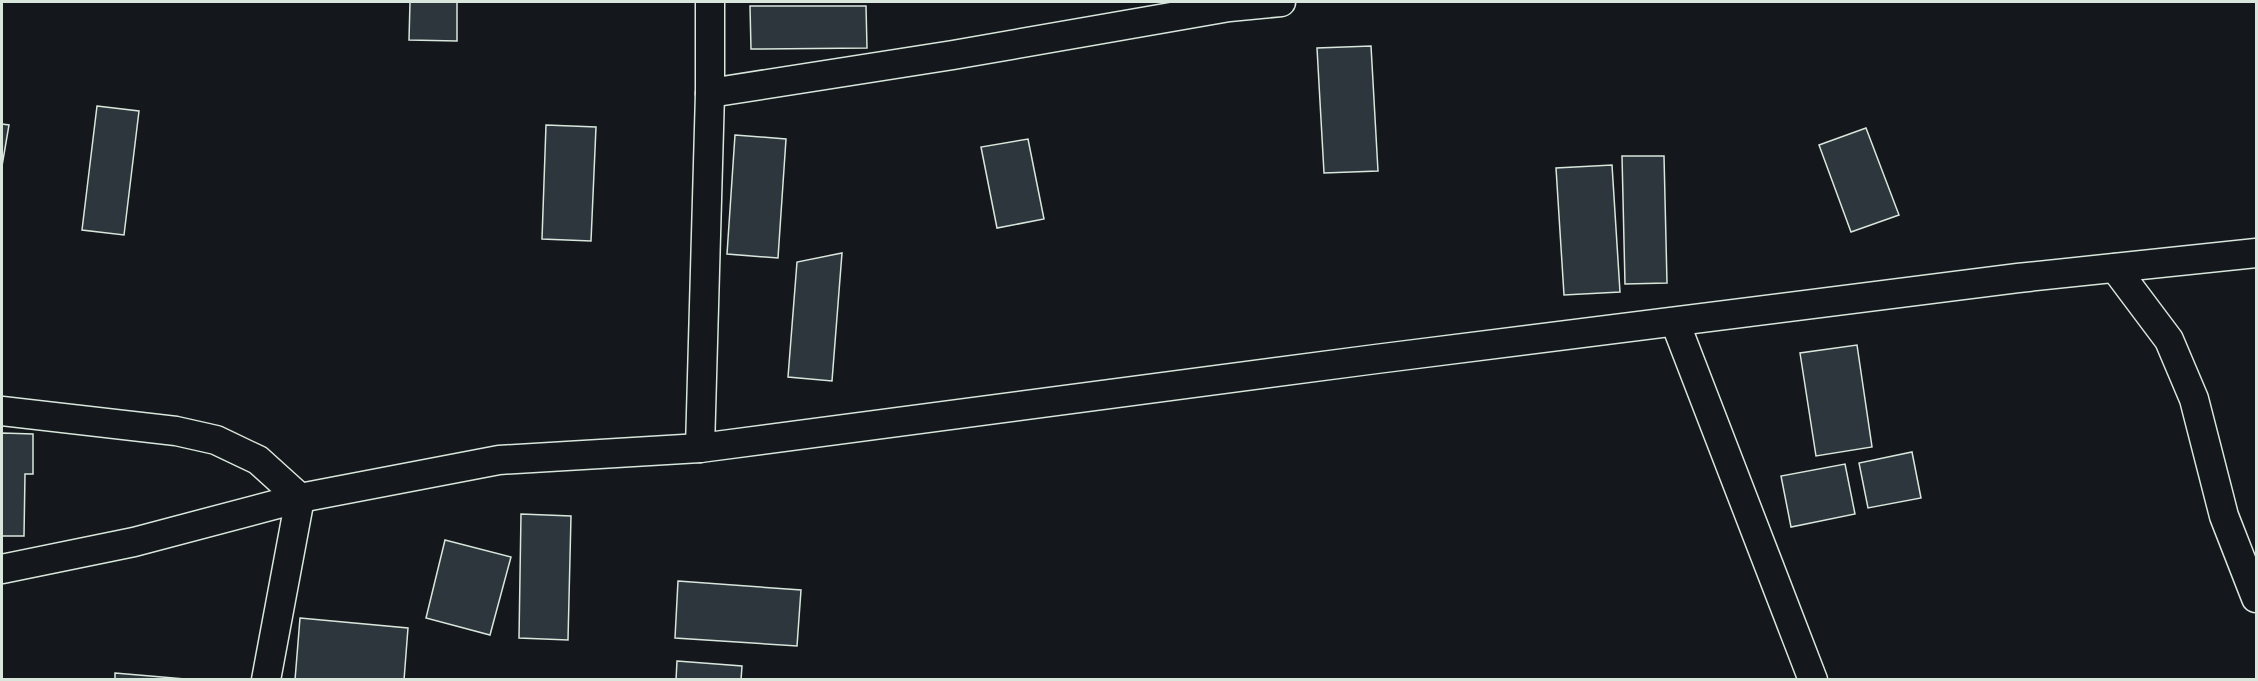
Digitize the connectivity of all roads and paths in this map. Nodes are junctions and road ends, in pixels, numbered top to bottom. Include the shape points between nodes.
1 (710, 2) edge
2 (1281, 2) edge
3 (710, 93) junction
4 (2256, 253) edge
5 (2115, 268) junction
6 (1676, 322) junction
7 (2, 411) edge
8 (700, 448) junction
9 (300, 498) junction
10 (2, 569) edge
11 (2256, 598) edge
12 (1805, 677) edge
13 (266, 680) edge

1 - 3 street
2 - 3 street via 1229,7
3 - 8 street
4 - 5 street
5 - 6 street
5 - 11 street via 2169,340 2194,399 2224,516
6 - 8 street
6 - 12 street
7 - 9 street via 176,431 216,440 258,460
8 - 9 street via 499,460
9 - 10 street via 134,542
9 - 13 street

